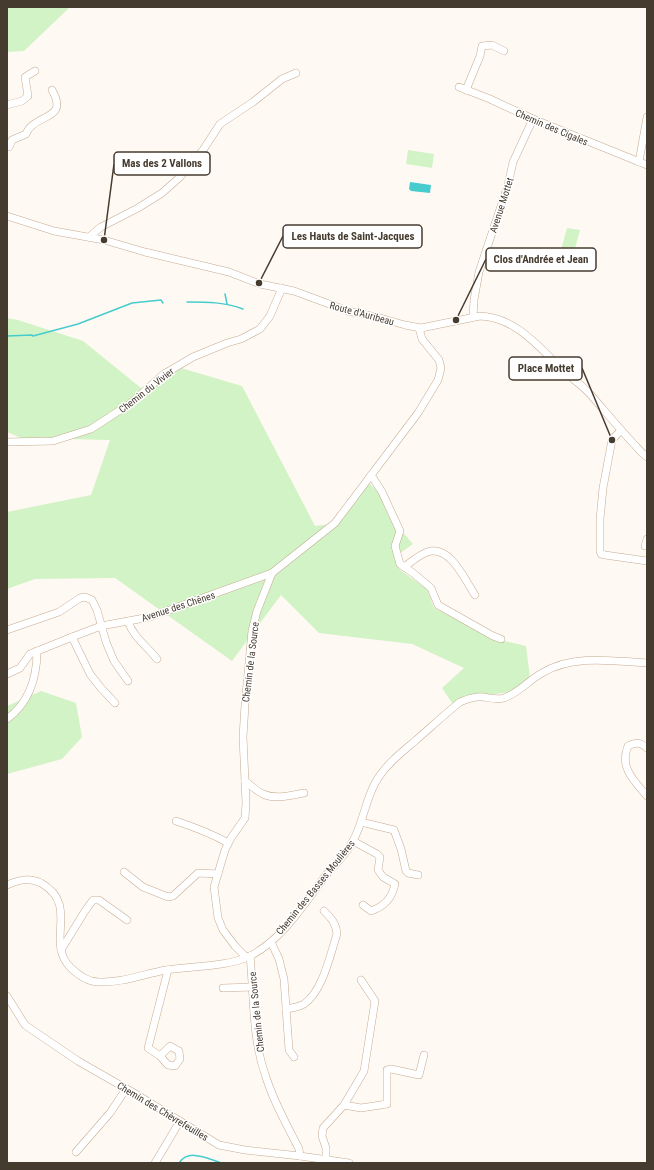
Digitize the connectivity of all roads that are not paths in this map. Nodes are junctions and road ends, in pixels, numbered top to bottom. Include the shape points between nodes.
1 (504, 51) dead end
2 (35, 71) dead end
3 (296, 73) dead end
4 (458, 87) dead end
5 (52, 90) dead end
6 (466, 90) junction
7 (7, 105) edge
8 (647, 117) edge
9 (533, 119) junction
10 (7, 147) edge
11 (639, 162) junction
12 (647, 165) edge
13 (7, 216) edge
14 (89, 237) junction
15 (282, 288) junction
16 (473, 317) junction
17 (419, 328) junction
18 (621, 430) junction
19 (7, 442) edge
20 (647, 457) edge
21 (371, 474) junction
22 (647, 561) edge
23 (404, 567) junction
24 (272, 573) junction
25 (475, 595) dead end
26 (128, 621) junction
27 (102, 626) junction
28 (7, 630) edge
29 (72, 637) junction
30 (501, 639) dead end
31 (38, 651) junction
32 (158, 659) dead end
33 (647, 663) edge
34 (7, 674) edge
35 (128, 681) dead end
36 (115, 703) dead end
37 (7, 719) edge
38 (647, 748) edge
39 (245, 781) junction
40 (304, 793) dead end
41 (647, 796) edge
42 (176, 821) dead end
43 (361, 822) junction
44 (353, 841) junction
45 (228, 843) junction
46 (124, 872) dead end
47 (218, 874) junction
48 (418, 875) dead end
49 (7, 885) edge
50 (363, 905) dead end
51 (324, 911) dead end
52 (127, 920) dead end
53 (271, 942) junction
54 (61, 950) junction
55 (248, 956) junction
56 (168, 970) junction
57 (361, 980) dead end
58 (252, 987) junction
59 (223, 988) dead end
60 (7, 996) edge
61 (286, 1009) junction
62 (424, 1055) dead end
63 (160, 1056) dead end
64 (294, 1056) dead end
65 (126, 1088) junction
66 (344, 1105) junction
67 (180, 1121) junction
68 (76, 1152) dead end
69 (300, 1156) junction
70 (326, 1159) junction
71 (155, 1163) edge
72 (349, 1163) edge

1 - 6 street via 492,45 482,46
2 - 7 street via 25,77 28,96 22,101
3 - 14 street via 282,79 220,124 203,150 162,193 101,227
4 - 6 street, Chemin des Cigales
5 - 10 street via 58,103 54,113 33,123 26,134 12,140
6 - 9 street, Chemin des Cigales
8 - 11 street
9 - 11 street, Chemin des Cigales
9 - 16 street, Avenue Mottet via 514,162 479,272
11 - 12 street, Chemin des Cigales
13 - 14 street, Route d'Auribeau via 54,231
14 - 15 street, Route d'Auribeau
15 - 17 street, Route d'Auribeau via 348,311
15 - 19 street, Chemin du Vivier via 270,316 260,330 193,356 164,374 131,403 91,429 54,441
16 - 17 street, Route d'Auribeau
16 - 18 street, Route d'Auribeau via 487,316 499,319 530,338 588,392
17 - 21 street, Chemin de la Source via 422,339 440,360 440,374 418,413
18 - 20 street, Route d'Auribeau
18 - 22 street via 612,440 603,488 600,551 606,555
21 - 23 street via 400,531 394,546 400,564
21 - 24 street, Chemin de la Source via 335,523
23 - 25 street via 427,552 444,552 451,558
23 - 30 street via 431,588 438,605
24 - 26 street, Avenue des Chênes via 150,617
24 - 39 street, Chemin de la Source via 252,631 243,736
26 - 27 street, Avenue des Chênes
26 - 32 street via 137,638
27 - 28 street via 98,610 92,600 86,597 80,598 59,612
27 - 29 street, Avenue des Chênes
27 - 35 street via 114,661
29 - 31 street, Avenue des Chênes
29 - 36 street via 90,674
31 - 34 street, Avenue des Chênes via 30,654 20,668
31 - 37 street via 34,682 21,704
33 - 43 street, Chemin des Basses Moulières via 603,660 570,662 543,672 518,691 502,699 483,697 460,702 388,767 373,787
38 - 41 street via 640,743 634,743 628,746 626,751 629,775
39 - 40 street via 264,795 285,797
39 - 45 street, Chemin de la Source via 245,818
42 - 45 street via 199,828
43 - 44 street, Chemin des Basses Moulières
43 - 48 street via 394,830 406,871
44 - 50 street via 380,857 378,870 394,884 390,899 383,905 370,911
44 - 53 street, Chemin des Basses Moulières
45 - 47 street, Chemin de la Source
46 - 47 street via 143,887 168,898 174,896 198,873
47 - 55 street, Chemin de la Source via 214,887 218,918 235,946
49 - 54 street, Chemin des Basses Moulières via 23,879 36,880 57,897 62,917
51 - 61 street via 333,920 336,934 319,986 303,1005
52 - 54 street via 99,900 93,900
53 - 55 street, Chemin des Basses Moulières
53 - 61 street via 284,979
54 - 56 street, Chemin des Basses Moulières via 69,966 78,975 90,981 112,982
55 - 56 street, Chemin des Basses Moulières via 227,963
55 - 58 street, Chemin de la Source
56 - 63 street via 148,1048
57 - 66 street via 375,1001 364,1071
58 - 59 street
58 - 69 street, Chemin de la Source via 256,1036 264,1073
60 - 65 street, Chemin des Chèvrefeuilles via 25,1025 78,1062
61 - 64 street via 289,1050
62 - 66 street via 419,1075 391,1068 387,1070 387,1104 361,1108
65 - 67 street, Chemin des Chèvrefeuilles
65 - 68 street via 110,1113
66 - 70 street via 323,1128
67 - 69 street, Chemin des Chèvrefeuilles via 219,1145
67 - 71 street
69 - 70 street, Chemin des Chèvrefeuilles
70 - 72 street, Chemin des Chèvrefeuilles

